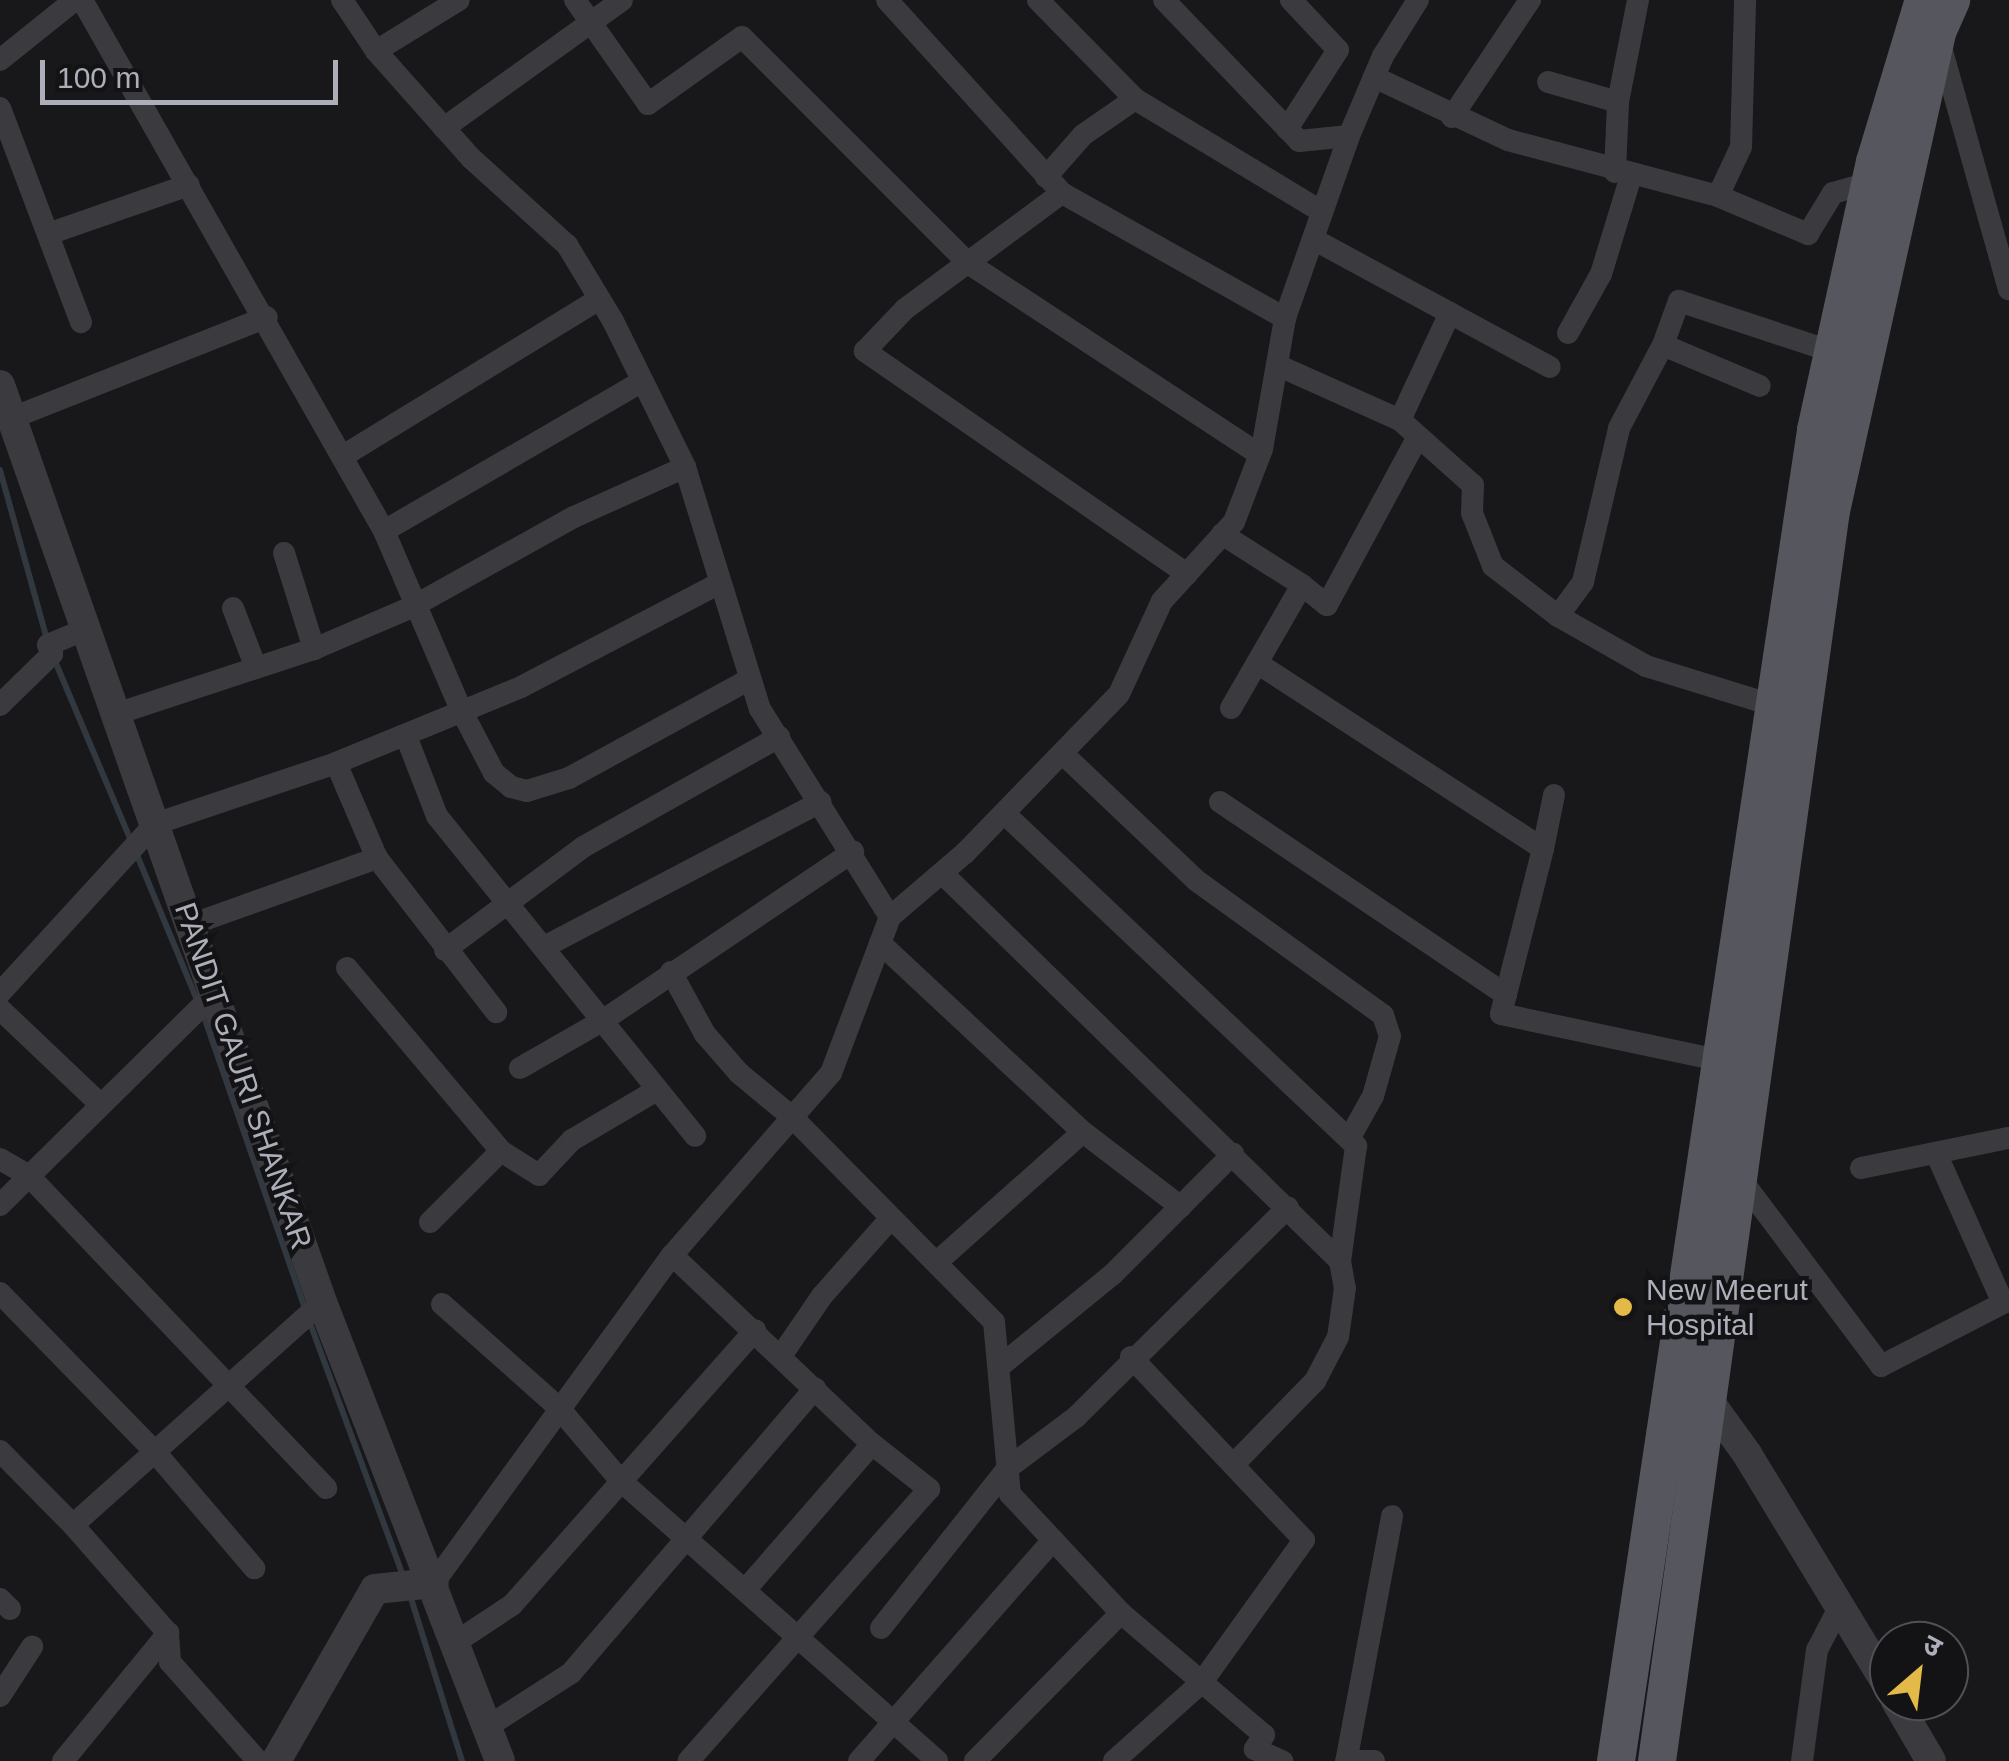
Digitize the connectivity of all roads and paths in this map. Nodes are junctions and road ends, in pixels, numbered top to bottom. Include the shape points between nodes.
1 (78, 0) edge
2 (342, 0) edge
3 (460, 0) edge
4 (575, 0) edge
5 (622, 0) edge
6 (887, 0) edge
7 (1038, 0) edge
8 (1164, 0) edge
9 (1291, 0) edge
10 (1418, 0) edge
11 (1530, 0) edge
12 (1638, 0) edge
13 (1745, 0) edge
14 (1932, 12) edge
15 (589, 21) junction
16 (376, 51) junction
17 (0, 60) edge
18 (1374, 77) junction
19 (1548, 82) dead end
20 (1135, 99) junction
21 (1618, 102) junction
22 (0, 108) edge
23 (1452, 117) junction
24 (444, 128) junction
25 (1287, 129) junction
26 (1349, 136) junction
27 (1623, 174) junction
28 (1870, 182) junction
29 (190, 185) junction
30 (1054, 185) junction
31 (1718, 196) junction
32 (1322, 212) junction
33 (48, 234) junction
34 (1313, 239) junction
35 (968, 263) junction
36 (2009, 290) edge
37 (599, 299) junction
38 (1450, 313) junction
39 (267, 317) junction
40 (1285, 318) junction
41 (81, 322) dead end
42 (1568, 333) dead end
43 (1847, 339) junction
44 (1664, 345) junction
45 (1277, 364) junction
46 (1550, 367) dead end
47 (641, 382) junction
48 (1760, 386) dead end
49 (4, 400) edge
50 (1400, 420) junction
51 (1418, 436) junction
52 (1256, 452) junction
53 (344, 456) junction
54 (685, 468) junction
55 (384, 531) junction
56 (1222, 534) junction
57 (284, 553) dead end
58 (1186, 574) junction
59 (720, 583) junction
60 (1302, 585) junction
61 (412, 607) junction
62 (233, 608) dead end
63 (1558, 616) junction
64 (86, 629) junction
65 (314, 649) junction
66 (1258, 663) junction
67 (256, 668) junction
68 (750, 678) junction
69 (0, 706) edge
70 (1231, 708) dead end
71 (1787, 709) junction
72 (462, 712) junction
73 (116, 714) junction
74 (406, 736) junction
75 (779, 738) junction
76 (1062, 753) junction
77 (336, 763) junction
78 (1554, 795) dead end
79 (820, 802) junction
80 (1220, 802) dead end
81 (1004, 814) junction
82 (154, 824) junction
83 (1543, 850) junction
84 (853, 852) junction
85 (377, 858) junction
86 (942, 873) junction
87 (510, 903) junction
88 (890, 917) junction
89 (190, 925) junction
90 (880, 944) junction
91 (546, 946) junction
92 (446, 950) junction
93 (346, 968) dead end
94 (671, 972) junction
95 (0, 993) edge
96 (214, 994) junction
97 (1506, 994) junction
98 (0, 1008) edge
99 (496, 1012) dead end
100 (602, 1021) junction
101 (1720, 1061) junction
102 (1757, 1066) junction
103 (520, 1068) dead end
104 (657, 1090) junction
105 (101, 1105) junction
106 (793, 1118) junction
107 (1084, 1132) junction
108 (694, 1136) dead end
109 (1349, 1138) junction
110 (2009, 1138) edge
111 (500, 1151) junction
112 (1233, 1154) junction
113 (1938, 1158) junction
114 (0, 1159) edge
115 (1861, 1168) dead end
116 (1704, 1169) junction
117 (1742, 1175) junction
118 (30, 1176) junction
119 (0, 1205) edge
120 (1181, 1206) junction
121 (1288, 1208) junction
122 (891, 1218) junction
123 (430, 1222) dead end
124 (672, 1255) junction
125 (1340, 1261) junction
126 (937, 1262) junction
127 (0, 1293) edge
128 (322, 1302) junction
129 (442, 1304) dead end
130 (755, 1330) junction
131 (783, 1354) junction
132 (1131, 1357) junction
133 (999, 1367) junction
134 (815, 1388) junction
135 (225, 1389) junction
136 (1669, 1394) junction
137 (1711, 1404) junction
138 (558, 1406) junction
139 (872, 1444) junction
140 (0, 1451) edge
141 (155, 1452) junction
142 (1234, 1464) junction
143 (1008, 1468) junction
144 (621, 1481) junction
145 (326, 1488) dead end
146 (1392, 1516) dead end
147 (72, 1525) junction
148 (685, 1538) junction
149 (1053, 1540) junction
150 (254, 1568) dead end
151 (434, 1583) junction
152 (746, 1589) junction
153 (1840, 1606) junction
154 (1121, 1614) junction
155 (881, 1628) dead end
156 (168, 1633) junction
157 (796, 1634) junction
158 (456, 1642) junction
159 (32, 1647) dead end
160 (1869, 1655) edge
161 (1202, 1682) junction
162 (0, 1696) edge
163 (896, 1720) junction
164 (1908, 1721) edge
165 (487, 1728) junction
166 (1249, 1755) edge
167 (1346, 1759) edge
168 (63, 1761) edge
169 (258, 1761) edge
170 (276, 1761) edge
171 (500, 1761) edge
172 (688, 1761) edge
173 (858, 1761) edge
174 (937, 1761) edge
175 (974, 1761) edge
176 (1114, 1761) edge
177 (1282, 1761) edge
178 (1374, 1761) edge
179 (1616, 1761) edge
180 (1657, 1761) edge
181 (1802, 1761) edge
182 (1931, 1761) edge

1 - 17 street
1 - 29 street
2 - 16 street
3 - 16 street
4 - 15 street
5 - 15 street
6 - 30 street
7 - 20 street
8 - 25 street
9 - 25 street via 1338,50
10 - 18 street
11 - 23 street
12 - 21 street
13 - 31 street via 1741,146
14 - 28 main road
14 - 36 street
14 - 43 main road
15 - 24 street
15 - 35 street via 648,104 742,37
16 - 24 street
18 - 23 street
18 - 26 street
19 - 21 street
20 - 30 street via 1083,135
20 - 32 street
21 - 27 street
22 - 33 street
23 - 27 street
24 - 37 street via 568,244
25 - 26 street via 1299,141
26 - 32 street
27 - 31 street
27 - 42 street via 1600,274
28 - 31 street via 1833,193 1808,234
28 - 43 main road
29 - 33 street
29 - 39 street
30 - 35 street
30 - 40 street
32 - 34 street
33 - 41 street
34 - 38 street
34 - 40 street
35 - 52 street
35 - 58 street via 905,310 865,351
37 - 47 street
37 - 53 street
38 - 46 street
38 - 50 street
39 - 49 street
39 - 53 street
40 - 45 street
43 - 44 street via 1679,301
43 - 71 main road via 1831,512
44 - 48 street
44 - 63 street via 1620,428 1583,582
45 - 50 street
45 - 52 street
47 - 54 street
47 - 55 street
49 - 64 street, PANDIT GAURI SHANKAR
50 - 51 street
51 - 60 street via 1326,605
51 - 63 street via 1473,485 1472,513 1493,566
52 - 56 street via 1234,522
53 - 55 street
54 - 59 street
54 - 61 street via 574,516
55 - 61 street
56 - 58 street
56 - 60 street
57 - 65 street
58 - 76 street via 1162,600 1119,694
59 - 68 street
59 - 72 street
60 - 66 street
61 - 65 street
61 - 72 street
62 - 67 street
63 - 71 street via 1646,666
64 - 69 street via 48,645 52,654
64 - 73 street, PANDIT GAURI SHANKAR
65 - 67 street
66 - 70 street
66 - 83 street
67 - 73 street
68 - 72 street via 569,778 527,791 494,773
68 - 75 street
71 - 101 main road
71 - 102 main road
72 - 74 street
73 - 82 street, PANDIT GAURI SHANKAR
74 - 77 street
74 - 87 street via 437,816
75 - 79 street
75 - 87 street via 583,847
76 - 81 street
76 - 109 street via 1197,882 1383,1015 1390,1036 1374,1096
77 - 82 street
77 - 85 street
78 - 83 street
79 - 84 street
79 - 91 street
80 - 97 street
81 - 86 street
81 - 109 street
82 - 89 street, PANDIT GAURI SHANKAR
82 - 95 street
83 - 97 street
84 - 88 street
84 - 94 street
85 - 89 street
85 - 92 street
86 - 88 street
86 - 112 street
87 - 91 street
87 - 92 street
88 - 90 street
89 - 96 street, PANDIT GAURI SHANKAR
90 - 106 street via 832,1073
90 - 107 street
91 - 100 street
92 - 99 street
93 - 111 street
94 - 100 street
94 - 106 street via 705,1034
96 - 105 street
96 - 128 street, PANDIT GAURI SHANKAR
97 - 101 street via 1501,1014
98 - 105 street
100 - 103 street
100 - 104 street
101 - 102 street
101 - 116 main road
102 - 117 main road
104 - 108 street
104 - 111 street via 572,1140 539,1175
105 - 118 street
106 - 122 street
106 - 124 street
107 - 120 street
107 - 126 street
109 - 125 street via 1356,1146
110 - 113 street
111 - 123 street
112 - 120 street
112 - 121 street
113 - 115 street
113 - 117 street via 2004,1302 1881,1366
114 - 118 street
116 - 117 street
116 - 136 main road
117 - 137 main road
118 - 119 street
118 - 135 street
120 - 133 street via 1114,1274
121 - 125 street
121 - 132 street
122 - 126 street
122 - 131 street via 822,1296
124 - 130 street
124 - 138 street
125 - 142 street via 1345,1288 1338,1338 1315,1381
126 - 133 street via 994,1322
127 - 141 street
128 - 135 street
128 - 151 street, PANDIT GAURI SHANKAR
129 - 138 street
130 - 131 street
130 - 144 street
131 - 134 street
132 - 142 street
132 - 143 street via 1076,1417
133 - 143 street
134 - 139 street
134 - 148 street
135 - 141 street
135 - 145 street
136 - 137 street
136 - 179 main road
137 - 153 street
137 - 180 main road
138 - 144 street
138 - 151 street
139 - 152 street
139 - 157 street via 929,1489
140 - 147 street
141 - 147 street
141 - 150 street
142 - 161 street via 1304,1540
143 - 149 street via 1010,1494
143 - 155 street
144 - 148 street
144 - 158 street via 512,1604
146 - 167 street
147 - 156 street
148 - 152 street
148 - 165 street via 571,1673
149 - 154 street
149 - 163 street
151 - 158 street, PANDIT GAURI SHANKAR
151 - 170 street via 375,1590
152 - 157 street
153 - 160 street
153 - 181 street via 1817,1650
154 - 161 street
154 - 175 street
156 - 168 street
156 - 169 street via 170,1662
157 - 163 street
157 - 172 street
158 - 165 street, PANDIT GAURI SHANKAR
159 - 162 street
161 - 166 street via 1264,1735
161 - 176 street
163 - 173 street
163 - 174 street
164 - 182 street
165 - 171 street, PANDIT GAURI SHANKAR
166 - 177 street
167 - 178 street

